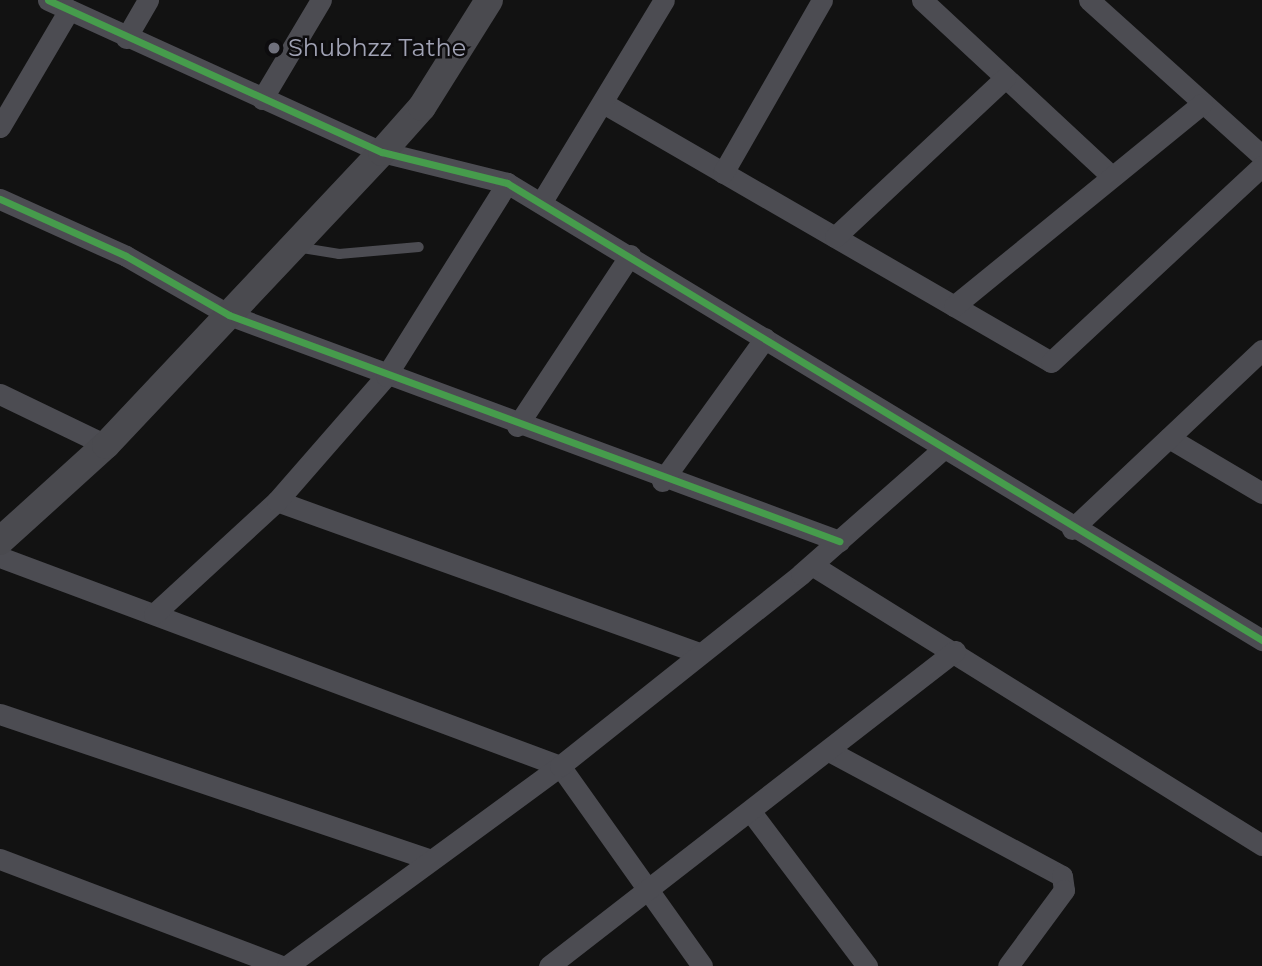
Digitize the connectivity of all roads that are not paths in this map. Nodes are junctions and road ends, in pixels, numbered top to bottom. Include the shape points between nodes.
1 (48, 0) edge
2 (148, 0) edge
3 (321, 0) edge
4 (489, 0) edge
5 (664, 0) edge
6 (822, 0) edge
7 (922, 0) edge
8 (1089, 0) edge
9 (69, 10) junction
10 (126, 38) junction
11 (1005, 78) junction
12 (262, 99) junction
13 (603, 103) junction
14 (1202, 104) junction
15 (0, 127) edge
16 (382, 152) junction
17 (1262, 156) edge
18 (1262, 166) edge
19 (723, 173) junction
20 (1109, 174) junction
21 (507, 183) junction
22 (0, 199) edge
23 (541, 202) junction
24 (835, 237) junction
25 (293, 246) junction
26 (419, 247) dead end
27 (630, 255) junction
28 (954, 306) junction
29 (229, 315) junction
30 (765, 338) junction
31 (1262, 350) edge
32 (386, 376) junction
33 (0, 394) edge
34 (517, 426) junction
35 (1168, 438) junction
36 (106, 445) junction
37 (943, 449) junction
38 (662, 481) junction
39 (1262, 494) edge
40 (277, 501) junction
41 (1072, 529) junction
42 (0, 541) edge
43 (839, 541) junction
44 (0, 557) edge
45 (812, 565) junction
46 (154, 614) junction
47 (1262, 640) edge
48 (955, 651) junction
49 (700, 653) junction
50 (0, 714) edge
51 (829, 751) junction
52 (560, 766) junction
53 (751, 812) junction
54 (1262, 845) edge
55 (0, 859) edge
56 (428, 859) junction
57 (646, 892) junction
58 (285, 966) edge
59 (549, 966) edge
60 (702, 966) edge
61 (867, 966) edge
62 (1008, 966) edge

1 - 9 street
2 - 10 street
3 - 12 street
4 - 16 street via 422,107
5 - 13 street
6 - 19 street
7 - 11 street
8 - 14 street
9 - 10 street
9 - 15 street
10 - 12 street
11 - 20 street
11 - 24 street
12 - 16 street
13 - 19 street
13 - 23 street
14 - 17 street
14 - 20 street
16 - 21 street
16 - 25 street
18 - 28 street via 1051,362
19 - 24 street
20 - 28 street
21 - 23 street
21 - 32 street
22 - 29 street via 127,257
23 - 27 street
24 - 28 street
25 - 26 lane via 339,254
25 - 29 street
27 - 30 street
27 - 34 street
29 - 32 street
29 - 36 street
30 - 37 street
30 - 38 street
31 - 35 street
32 - 34 street
32 - 40 street
33 - 36 street
34 - 38 street
35 - 39 street
35 - 41 street
36 - 42 street
37 - 41 street
37 - 43 street
38 - 43 street
40 - 46 street
40 - 49 street
41 - 47 street
43 - 45 street
44 - 46 street
45 - 48 street
45 - 49 street
46 - 52 street
48 - 51 street
48 - 54 street
49 - 52 street
50 - 56 street
51 - 53 street
51 - 62 street via 1062,876 1064,890
52 - 56 street
52 - 57 street
53 - 57 street
53 - 61 street
55 - 58 street
56 - 58 street
57 - 59 street
57 - 60 street

